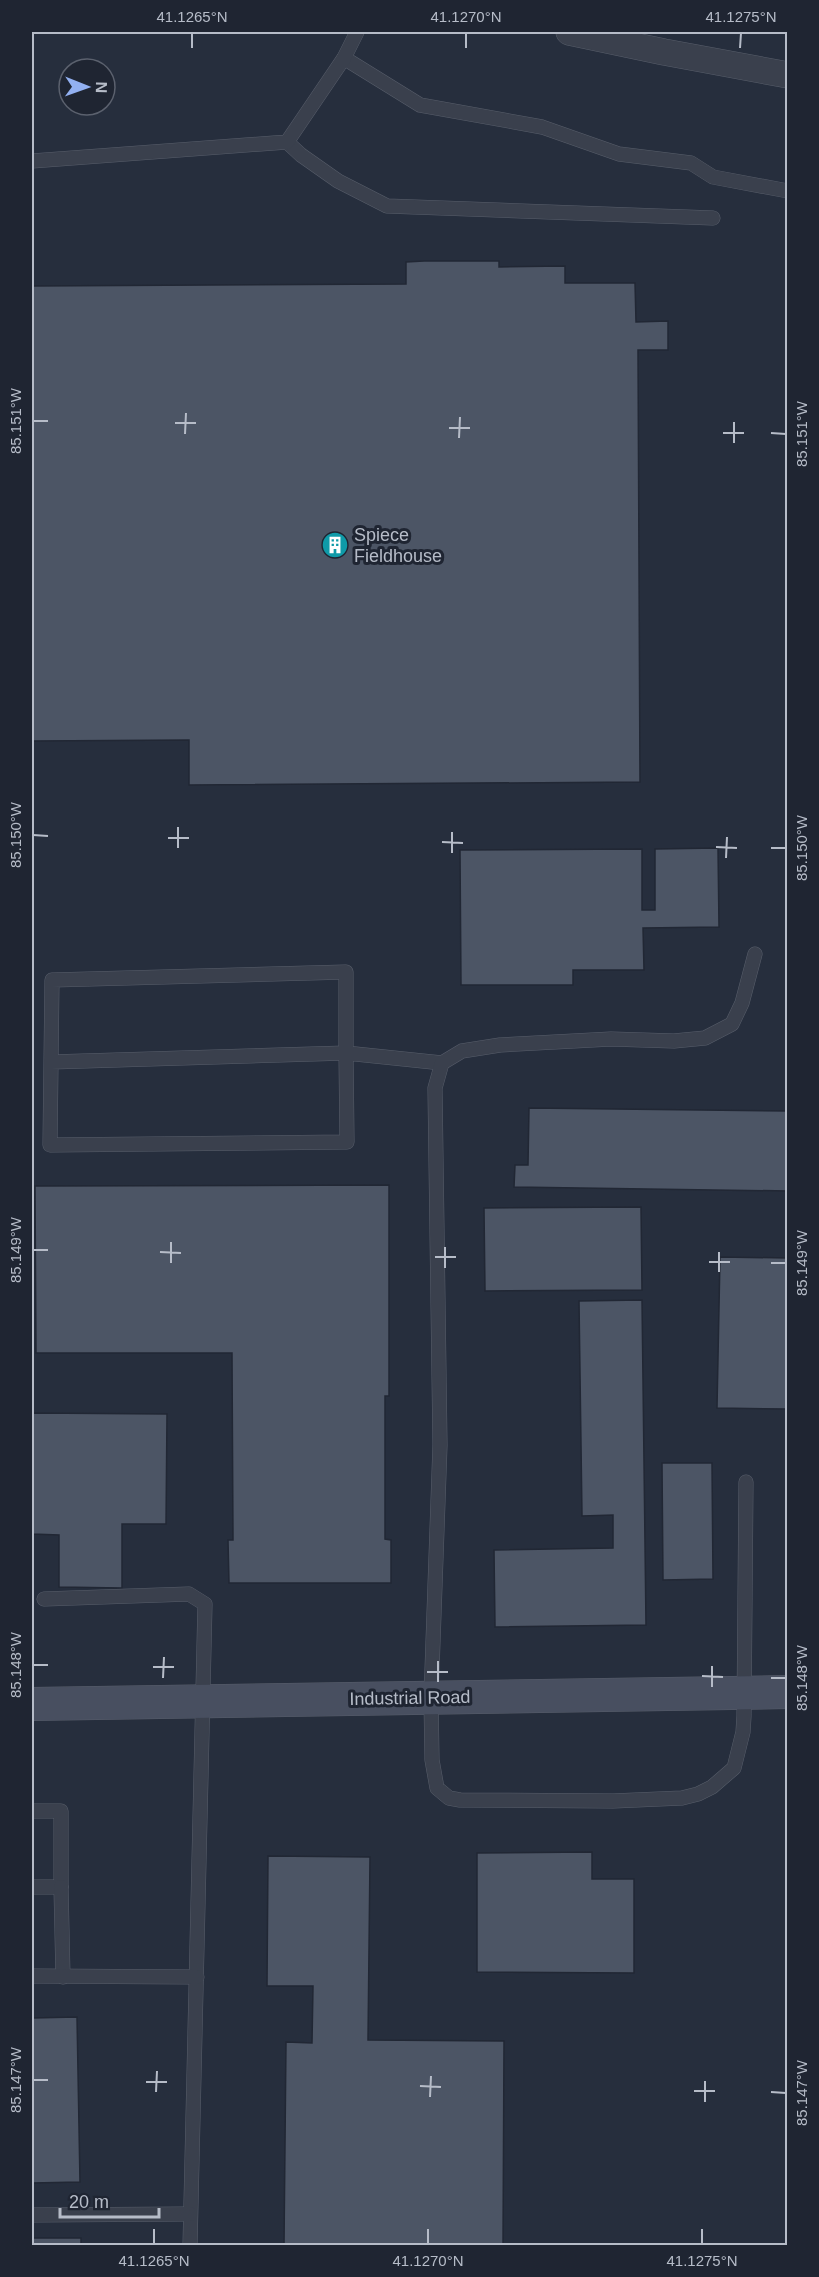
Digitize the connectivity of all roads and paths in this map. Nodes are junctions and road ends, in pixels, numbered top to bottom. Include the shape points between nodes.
1 (357, 32) edge
2 (570, 32) edge
3 (344, 58) junction
4 (788, 75) edge
5 (287, 142) junction
6 (32, 161) edge
7 (788, 191) edge
8 (713, 218) dead end
9 (755, 954) dead end
10 (346, 1053) junction
11 (51, 1062) junction
12 (442, 1063) junction
13 (746, 1482) dead end
14 (44, 1599) dead end
15 (788, 1692) edge
16 (744, 1693) junction
17 (431, 1698) junction
18 (204, 1701) junction
19 (32, 1704) edge
20 (32, 1811) edge
21 (32, 1887) edge
22 (61, 1887) junction
23 (32, 1976) edge
24 (63, 1977) junction
25 (197, 1977) junction
26 (190, 2214) junction
27 (32, 2215) edge
28 (189, 2246) edge

1 - 3 lane
2 - 4 street
3 - 5 lane
3 - 7 lane via 420,105 542,128 619,154 691,163 713,177
5 - 6 lane
5 - 8 lane via 338,181 387,206
9 - 12 lane via 732,1024 705,1038 500,1045 462,1051
10 - 11 lane
10 - 11 lane via 346,972 52,980
10 - 11 lane via 347,1142 50,1145
10 - 12 lane
12 - 17 lane via 435,1088 440,1445
13 - 16 lane
14 - 18 lane via 189,1594 205,1604
15 - 16 street, Industrial Road
16 - 17 street, Industrial Road
16 - 17 lane via 743,1732 734,1768 712,1787 682,1798 613,1801 449,1798 437,1788 434,1778
17 - 18 street, Industrial Road
18 - 19 street, Industrial Road
18 - 25 lane
20 - 22 lane via 61,1811
21 - 22 lane
22 - 24 lane
23 - 24 lane
24 - 25 lane
25 - 26 lane
26 - 27 lane
26 - 28 lane

